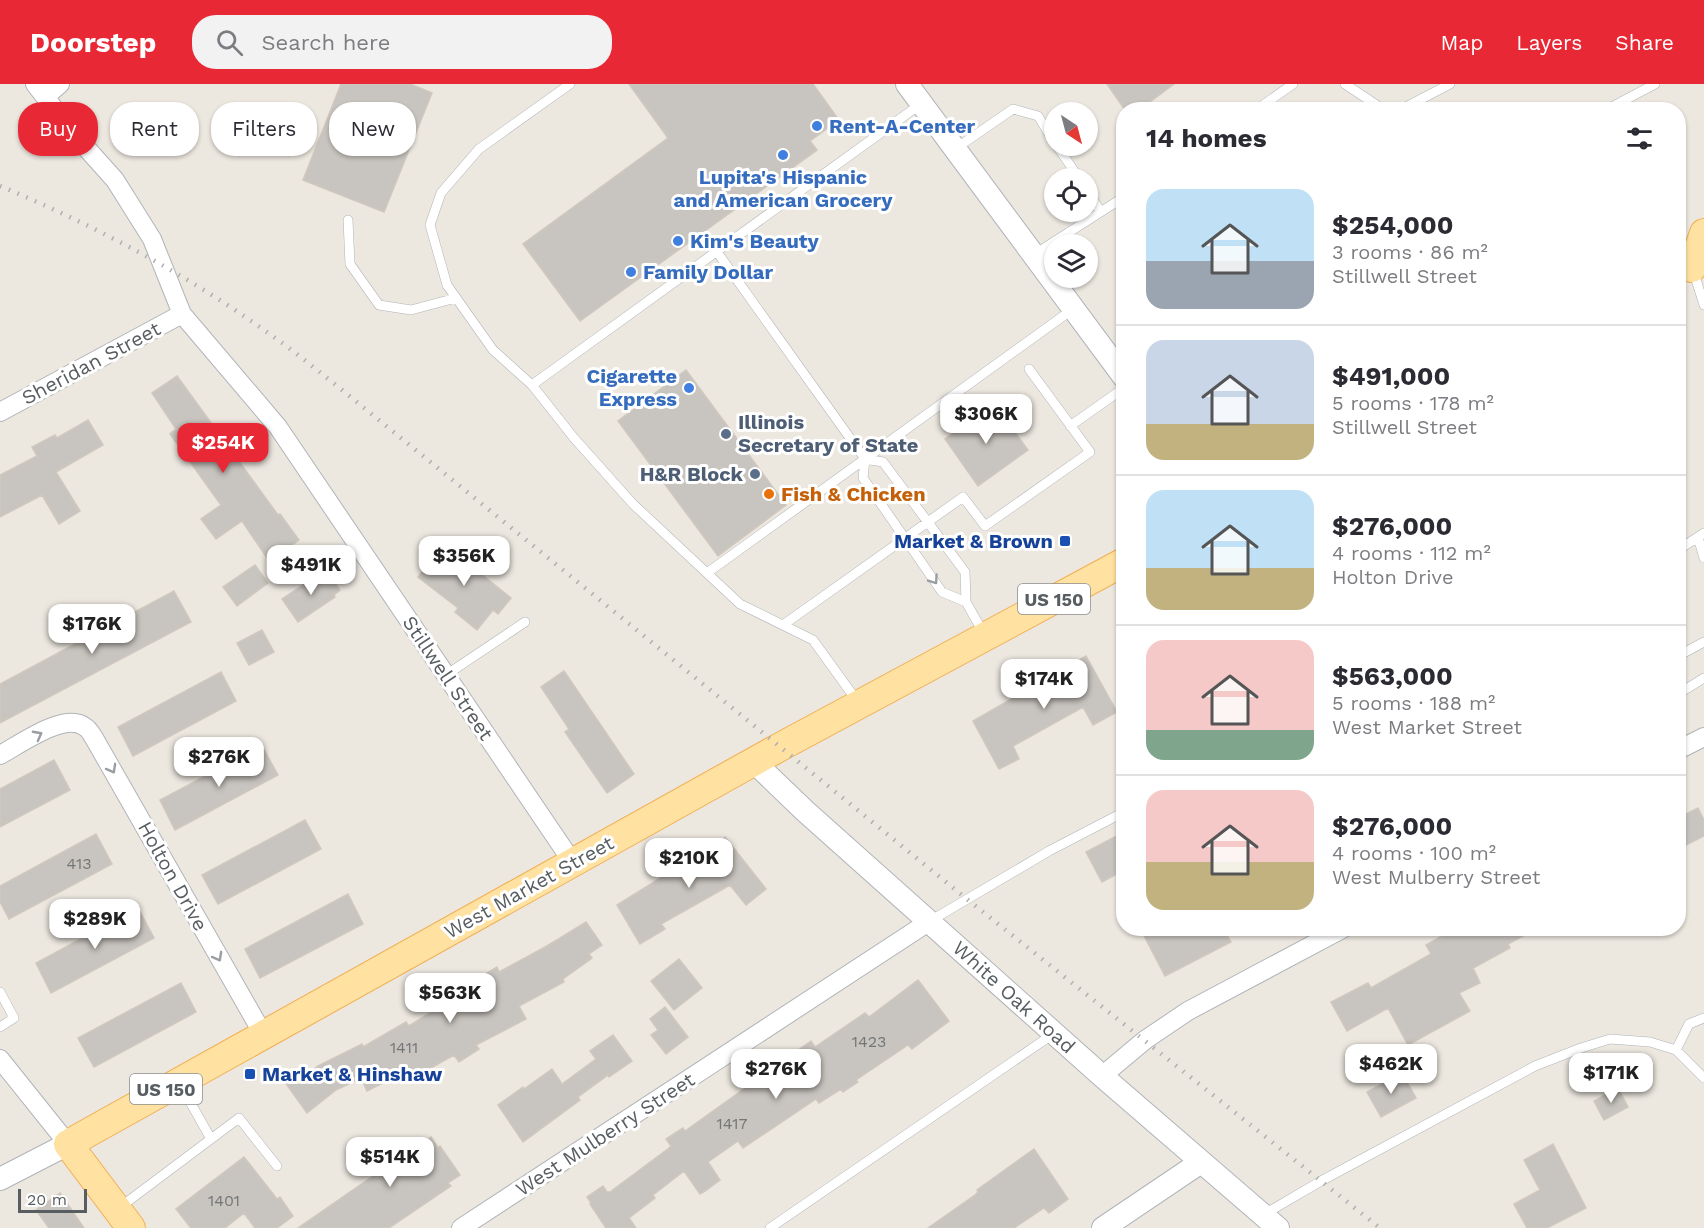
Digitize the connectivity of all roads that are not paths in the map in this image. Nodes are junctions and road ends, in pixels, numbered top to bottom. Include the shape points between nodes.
1 (60, 84) edge
2 (570, 84) edge
3 (908, 84) edge
4 (1293, 84) edge
5 (1345, 84) edge
6 (1450, 84) edge
7 (1655, 84) edge
8 (40, 91) edge
9 (1267, 102) edge
10 (1372, 102) edge
11 (1415, 102) edge
12 (1621, 102) edge
13 (922, 103) junction
14 (1044, 126) edge
15 (955, 149) junction
16 (1116, 202) edge
17 (1098, 208) edge
18 (1100, 211) junction
19 (348, 220) dead end
20 (1704, 233) edge
21 (717, 252) junction
22 (1033, 255) junction
23 (1691, 268) edge
24 (456, 298) junction
25 (1704, 305) edge
26 (1073, 309) junction
27 (182, 314) junction
28 (1116, 368) edge
29 (1029, 369) dead end
30 (1116, 384) edge
31 (532, 385) junction
32 (0, 412) edge
33 (1071, 426) junction
34 (865, 459) junction
35 (929, 522) junction
36 (1701, 535) edge
37 (905, 539) junction
38 (1686, 545) edge
39 (1704, 558) edge
40 (1114, 567) edge
41 (707, 573) junction
42 (966, 602) junction
43 (525, 622) dead end
44 (783, 625) junction
45 (985, 636) junction
46 (1704, 642) edge
47 (1686, 652) edge
48 (446, 675) junction
49 (1704, 678) edge
50 (1686, 689) edge
51 (860, 704) junction
52 (1704, 736) edge
53 (1686, 746) edge
54 (0, 755) edge
55 (754, 762) junction
56 (1116, 816) edge
57 (573, 862) junction
58 (930, 921) junction
59 (1329, 936) edge
60 (0, 992) edge
61 (1704, 1018) edge
62 (0, 1027) edge
63 (1055, 1033) junction
64 (263, 1034) junction
65 (1676, 1050) junction
66 (0, 1059) edge
67 (1102, 1076) junction
68 (1704, 1078) edge
69 (179, 1082) junction
70 (210, 1139) junction
71 (68, 1144) junction
72 (1201, 1162) junction
73 (277, 1166) dead end
74 (0, 1179) edge
75 (124, 1219) edge
76 (1271, 1222) edge
77 (461, 1228) edge
78 (770, 1228) edge
79 (1103, 1228) edge

1 - 8 street
2 - 24 lane via 479,149 441,193 430,225 447,285
3 - 13 street
4 - 9 lane
5 - 10 lane
6 - 11 lane
7 - 12 lane
8 - 27 street, Stillwell Street via 115,180 138,214
13 - 15 street
13 - 21 lane
14 - 15 lane via 1038,116 1013,109
15 - 22 street
16 - 18 lane
17 - 18 lane
18 - 22 lane
19 - 24 lane via 350,264 378,305 411,310
20 - 23 main road
21 - 31 lane
21 - 34 lane
22 - 26 street
23 - 25 lane
24 - 31 lane via 493,350
26 - 28 street
26 - 34 lane
27 - 32 street, Sheridan Street
27 - 48 street, Stillwell Street via 278,427
29 - 33 lane
30 - 33 lane
31 - 41 lane via 633,504
33 - 35 lane via 1090,452 985,526 963,497
34 - 35 lane via 883,462
34 - 37 lane via 863,478
34 - 41 lane
35 - 37 lane
35 - 42 lane via 964,572
36 - 38 lane
36 - 39 lane
37 -> 42 lane via 942,592
37 - 44 lane
40 - 45 main road, West Market Street / US 150
41 - 44 lane via 740,604
42 - 45 lane
43 - 48 lane
44 - 51 lane via 813,640
45 - 51 main road, West Market Street / US 150
46 - 47 lane
48 - 57 street, Stillwell Street
49 - 50 lane
51 - 55 main road, West Market Street / US 150
52 - 53 street
54 -> 64 street, Holton Drive via 58,724 85,726
55 - 57 main road, West Market Street / US 150
55 - 58 street, White Oak Road
56 - 58 lane
57 - 64 main road, West Market Street / US 150
58 - 63 street, White Oak Road
58 - 77 street, West Mulberry Street
59 - 67 street via 1188,1011
60 - 62 lane via 14,1018
61 - 65 lane via 1689,1024
63 - 67 street, White Oak Road
63 - 78 lane
64 - 69 main road, West Market Street / US 150
65 - 68 lane
65 - 76 lane via 1650,1042 1610,1040 1544,1063 1321,1181
66 - 71 street
67 - 72 street, White Oak Road
69 - 70 lane
69 - 71 main road, West Market Street / US 150
70 - 73 lane via 239,1118
70 - 75 lane
71 - 74 street, West Market Street
71 - 75 main road
72 - 76 street, White Oak Road
72 - 79 street

